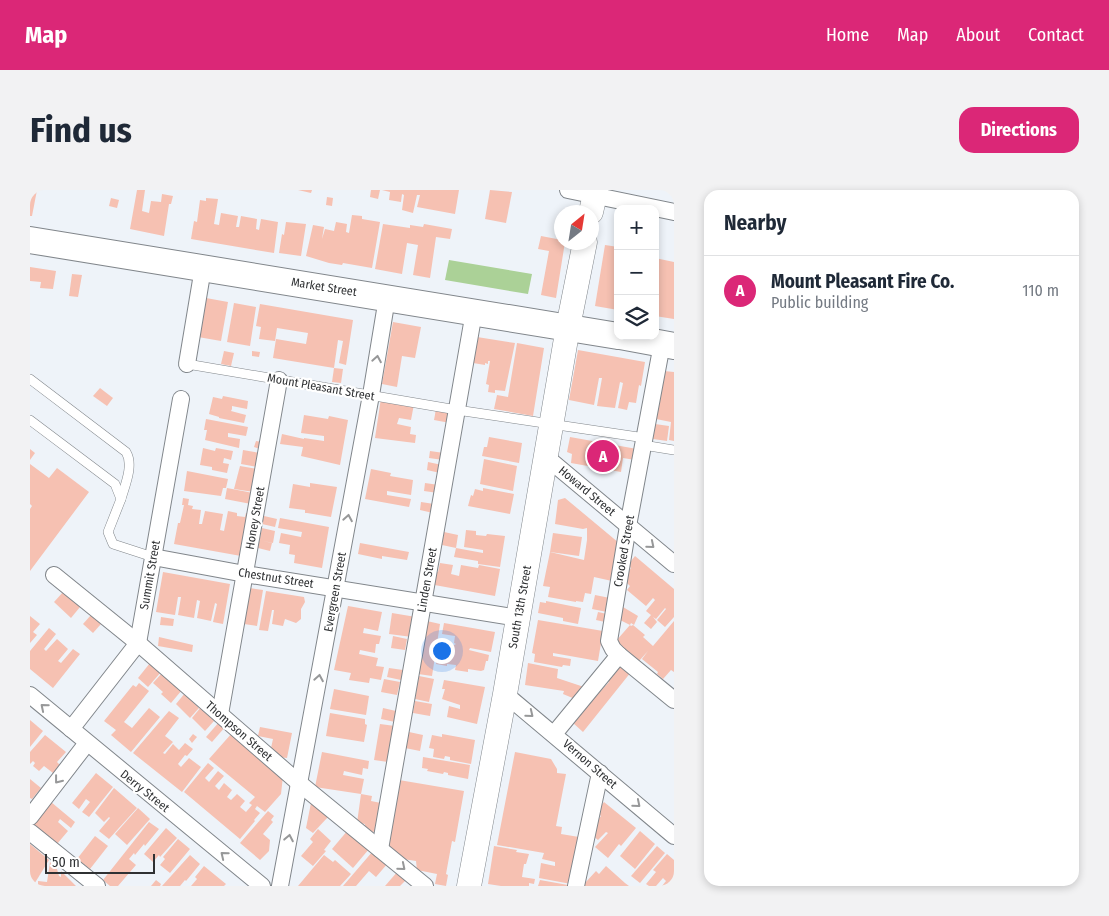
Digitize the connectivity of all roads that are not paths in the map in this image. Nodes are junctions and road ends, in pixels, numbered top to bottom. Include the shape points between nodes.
1 (568, 190) edge
2 (594, 199) edge
3 (674, 212) edge
4 (30, 240) edge
5 (583, 250) edge
6 (203, 268) junction
7 (387, 298) junction
8 (474, 312) junction
9 (568, 327) junction
10 (614, 335) edge
11 (641, 340) edge
12 (668, 345) edge
13 (187, 364) joint
14 (30, 379) edge
15 (279, 380) junction
16 (371, 395) junction
17 (181, 400) dead end
18 (457, 410) junction
19 (30, 420) edge
20 (552, 424) junction
21 (644, 442) junction
22 (674, 450) edge
23 (546, 457) junction
24 (121, 499) junction
25 (628, 526) junction
26 (153, 557) junction
27 (674, 564) edge
28 (245, 574) junction
29 (54, 575) dead end
30 (335, 588) junction
31 (423, 602) junction
32 (518, 618) junction
33 (138, 643) junction
34 (619, 654) junction
35 (505, 694) junction
36 (30, 695) edge
37 (674, 700) edge
38 (220, 714) junction
39 (71, 730) junction
40 (554, 734) junction
41 (86, 743) junction
42 (600, 773) junction
43 (299, 783) junction
44 (30, 816) edge
45 (30, 832) edge
46 (674, 836) edge
47 (380, 849) junction
48 (97, 886) edge
49 (262, 886) edge
50 (280, 886) edge
51 (425, 886) edge
52 (470, 886) edge
53 (576, 886) edge

1 - 2 street
2 - 3 street
4 - 6 main road, Market Street
5 - 9 main road, South 13th Street
6 - 7 main road, Market Street
6 - 13 street, Mount Pleasant Street
7 - 8 main road, Market Street
16 -> 7 street, Evergreen Street
8 - 9 main road, Market Street
8 - 18 street, Linden Street
9 - 10 main road, Market Street
9 - 20 main road, South 13th Street
11 - 12 main road, Market Street
12 - 21 street, Crooked Street
13 - 15 lane, Mount Pleasant Street
14 - 24 lane via 126,452 130,458
15 - 16 lane, Mount Pleasant Street
15 - 28 street, Honey Street
16 - 18 lane, Mount Pleasant Street
30 -> 16 street, Evergreen Street
17 - 26 street, Summit Street
18 - 20 lane, Mount Pleasant Street
18 - 31 street, Linden Street
19 - 24 lane via 115,484
20 - 21 lane, Mount Pleasant Street
20 - 23 main road, South 13th Street
21 - 22 lane, Mount Pleasant Street
21 - 25 street, Crooked Street
23 - 25 street, Howard Street
23 - 32 main road, South 13th Street
24 - 26 lane via 108,532 113,544
25 -> 27 street, Howard Street
25 - 34 street, Crooked Street via 609,642
26 - 28 street, Chestnut Street
26 - 33 street, Summit Street
28 - 30 street, Chestnut Street
28 - 38 street, Honey Street
29 - 33 street, Thompson Street
30 - 31 street, Chestnut Street
43 -> 30 street, Evergreen Street
31 - 32 street, Chestnut Street
31 - 47 street, Linden Street
32 - 35 main road, South 13th Street
33 - 38 street, Thompson Street
33 - 39 street, Summit Street
34 - 37 street
34 - 40 street
35 -> 40 street, Vernon Street
35 - 52 main road, South 13th Street
39 -> 36 street, Derry Street
38 - 43 street, Thompson Street
39 - 41 street, Derry Street
40 - 42 street, Vernon Street
41 -> 44 street
49 -> 41 street, Derry Street
42 -> 46 street, Vernon Street
42 - 53 street
43 - 47 street, Thompson Street
50 -> 43 street, Evergreen Street
45 - 48 street
47 -> 51 street, Thompson Street

